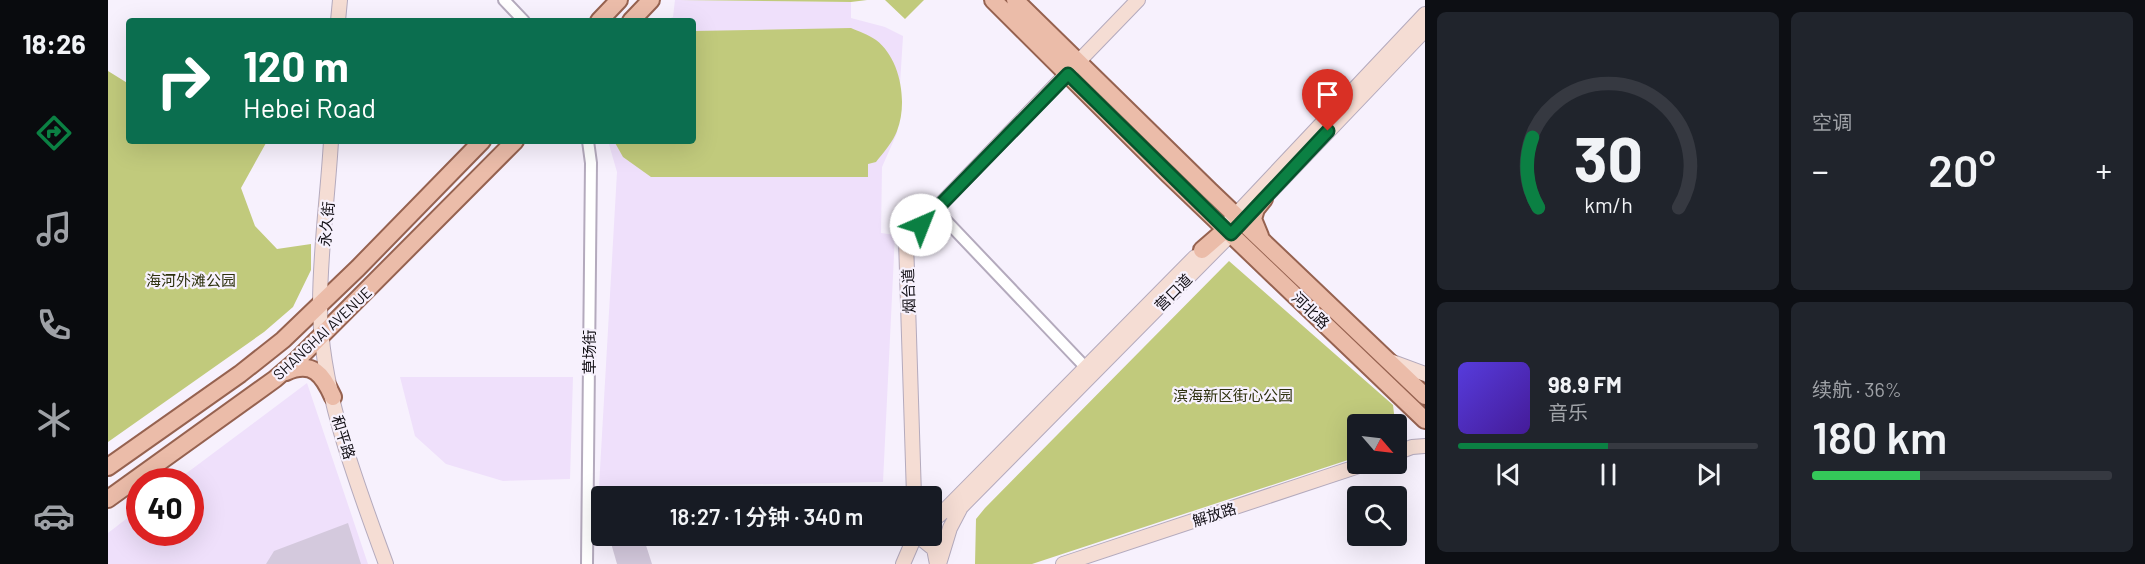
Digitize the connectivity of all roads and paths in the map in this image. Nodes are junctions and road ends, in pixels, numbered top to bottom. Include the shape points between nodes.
1 (339, 0) edge
2 (504, 0) edge
3 (620, 0) edge
4 (651, 0) edge
5 (993, 0) edge
6 (1015, 0) edge
7 (1138, 0) edge
8 (1425, 14) edge
9 (338, 18) edge
10 (521, 18) edge
11 (602, 18) edge
12 (634, 18) edge
13 (1425, 30) edge
14 (1073, 68) junction
15 (331, 144) edge
16 (479, 144) edge
17 (512, 144) edge
18 (588, 144) edge
19 (1203, 196) junction
20 (1261, 196) junction
21 (936, 210) junction
22 (1232, 226) junction
23 (1205, 253) junction
24 (1263, 253) junction
25 (320, 306) junction
26 (323, 336) junction
27 (1385, 359) junction
28 (1089, 371) junction
29 (1425, 374) edge
30 (275, 379) junction
31 (1425, 396) edge
32 (333, 397) junction
33 (1425, 420) edge
34 (1425, 446) edge
35 (1407, 449) edge
36 (108, 467) edge
37 (1347, 470) edge
38 (914, 486) edge
39 (108, 499) edge
40 (942, 513) edge
41 (911, 546) edge
42 (930, 546) edge
43 (904, 562) edge
44 (386, 564) edge
45 (587, 564) edge
46 (938, 564) edge
47 (1063, 564) edge

1 - 9 street
2 - 10 street
3 - 11 main road
4 - 12 main road
5 - 14 main road
6 - 14 main road
7 - 14 street, 烟台道
8 - 20 street
13 - 20 street
14 - 19 main road
14 - 21 street, 烟台道
15 - 25 street, 永久街
16 - 25 main road, SHANGHAI AVENUE
17 - 26 main road, SHANGHAI AVENUE
18 - 45 street, 草场街
19 - 22 main road
19 - 23 main road via 1208,226
20 - 22 street
20 - 24 main road via 1253,219
21 - 28 street
21 - 38 street, 烟台道 via 906,240
22 - 23 main road
22 - 24 main road
23 - 24 street via 1232,245
23 - 28 street, 营口道
24 - 27 main road, 河北路
24 - 33 main road, 河北路
25 - 26 street, 和平路
25 - 36 main road, SHANGHAI AVENUE via 264,356
26 - 30 main road, SHANGHAI AVENUE
26 - 32 street, 和平路 via 325,367
27 - 29 street
27 - 31 main road, 河北路
28 - 40 street, 营口道
28 - 46 street, 营口道 via 962,507
30 - 32 main road via 294,369 310,369 321,375
30 - 39 main road, SHANGHAI AVENUE
32 - 44 street, 和平路
34 - 35 street
37 - 47 street, 解放路
41 - 43 street
42 - 46 street

